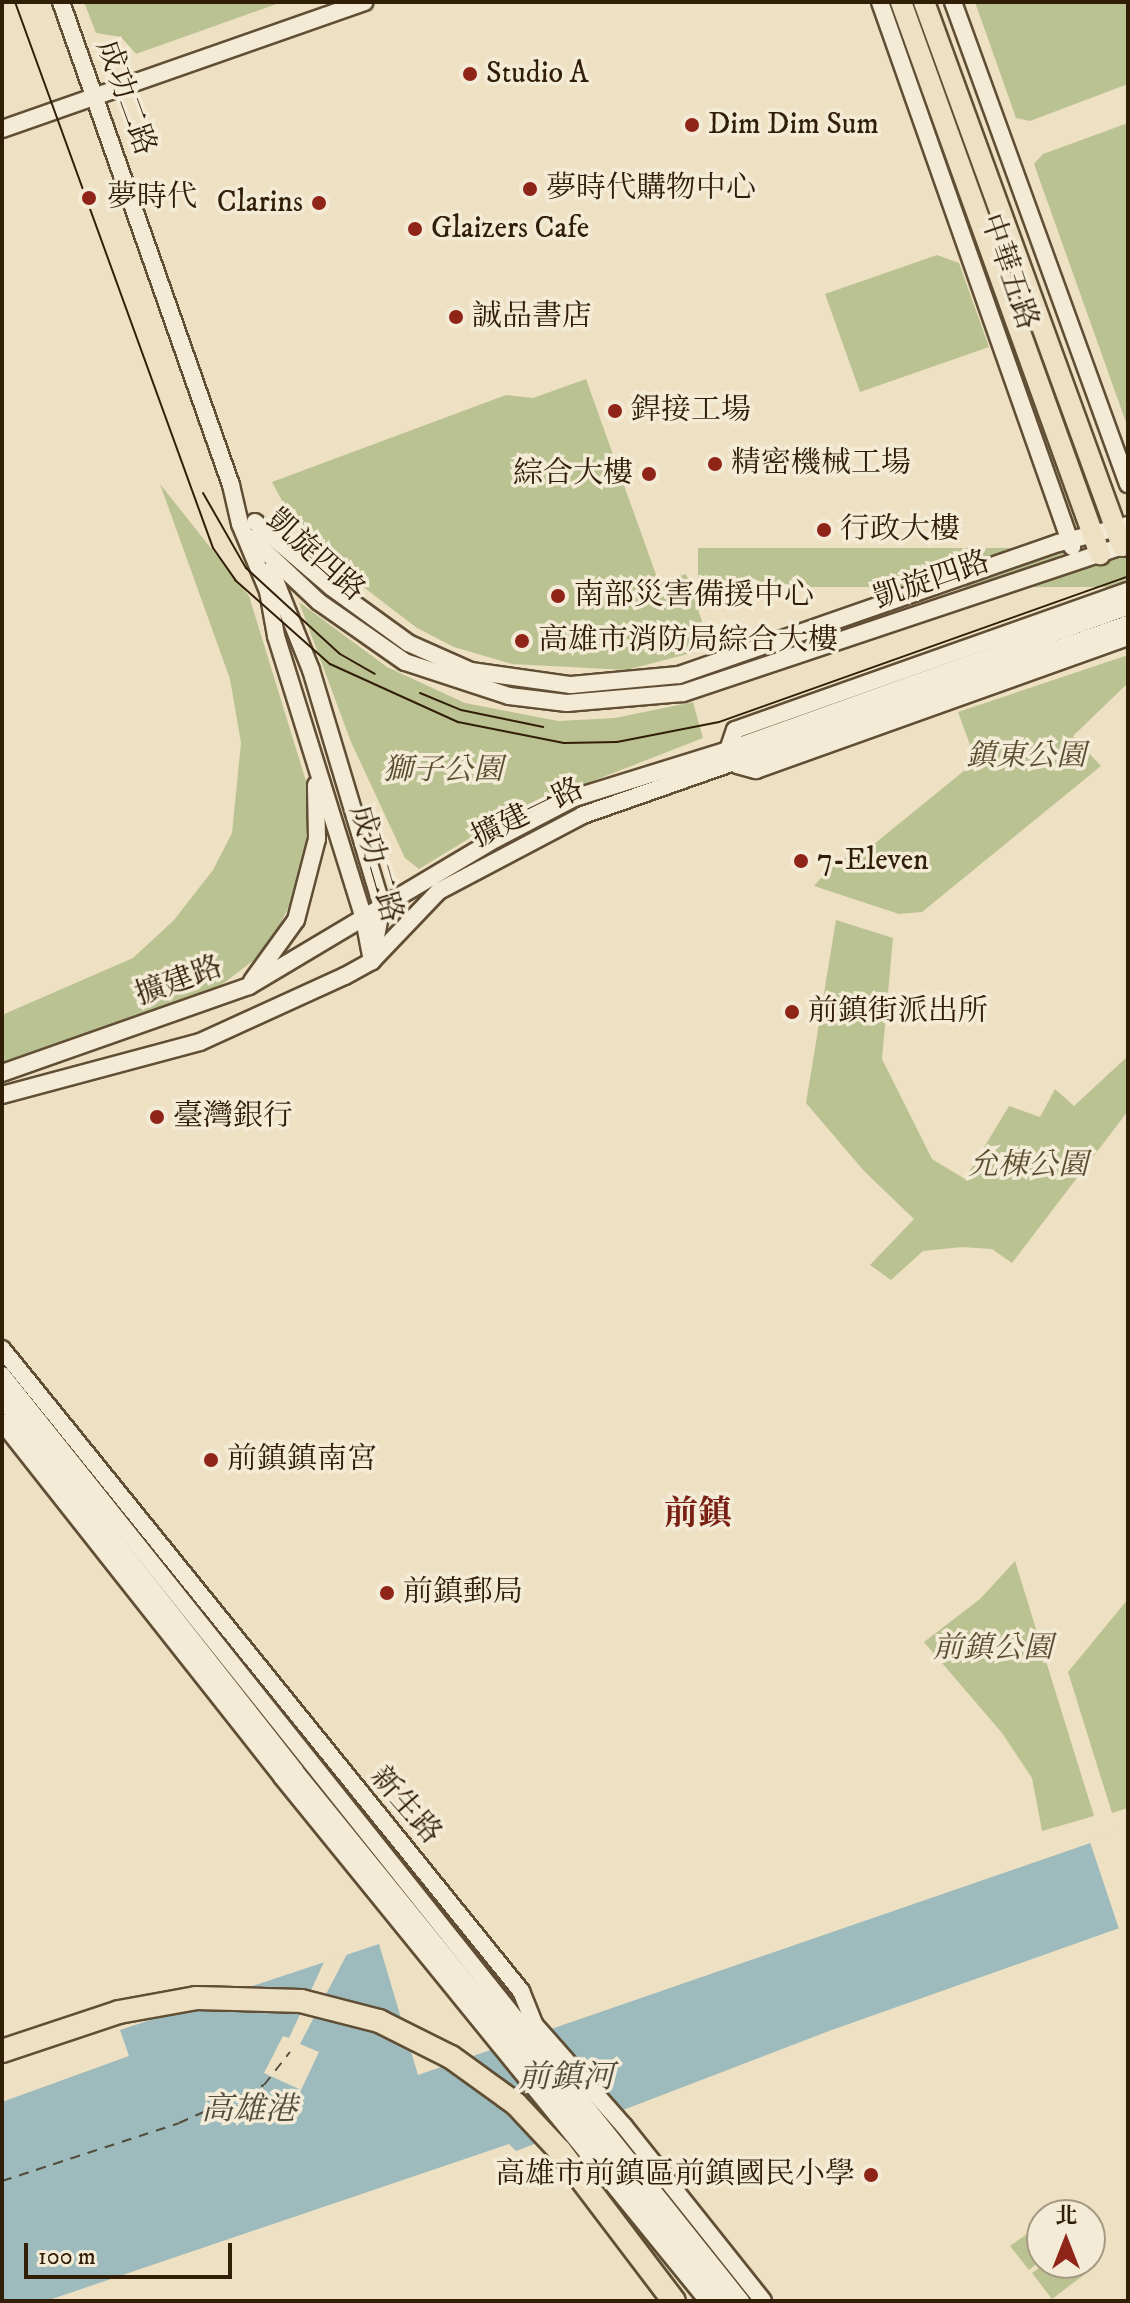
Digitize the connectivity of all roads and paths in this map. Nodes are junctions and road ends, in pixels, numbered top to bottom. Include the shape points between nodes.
1 (61, 2) edge
2 (364, 2) edge
3 (880, 2) edge
4 (901, 2) edge
5 (924, 2) edge
6 (953, 2) edge
7 (96, 99) junction
8 (2, 129) edge
9 (1128, 484) edge
10 (247, 523) junction
11 (1091, 532) junction
12 (1123, 536) edge
13 (1069, 539) junction
14 (1100, 554) junction
15 (266, 557) junction
16 (1078, 562) junction
17 (1128, 591) edge
18 (1128, 607) edge
19 (1128, 624) edge
20 (1128, 637) edge
21 (728, 750) junction
22 (314, 754) junction
23 (737, 765) junction
24 (382, 906) junction
25 (364, 919) junction
26 (372, 961) junction
27 (249, 986) junction
28 (2, 1073) edge
29 (2, 1095) edge
30 (2, 1349) edge
31 (2, 1375) edge
32 (2, 1398) edge
33 (2, 1422) edge
34 (514, 2030) junction
35 (2, 2051) edge
36 (2, 2062) edge
37 (585, 2129) junction
38 (662, 2301) edge
39 (674, 2301) edge
40 (708, 2301) edge
41 (725, 2301) edge
42 (741, 2301) edge
43 (763, 2301) edge

1 - 7 street, 成功二路
2 - 7 street
3 - 13 street, 中華五路
4 - 11 main road, 中華五路
5 - 12 main road, 中華五路
6 - 9 street, 中華五路
7 - 8 street
7 - 10 street, 成功二路
10 - 13 street, 凱旋四路 via 408,643 471,671 571,685 679,675
10 - 15 street, 凱旋四路
10 - 22 street, 成功二路
11 - 12 street, 凱旋四路
11 - 13 street, 凱旋四路
11 - 14 main road, 中華五路
12 - 14 street, 凱旋四路
13 - 16 street, 中華五路
14 - 16 street, 凱旋四路
15 - 16 street, 凱旋四路 via 372,643 405,662 509,696 567,703 683,693
15 - 24 street, 成功二路 via 311,670
17 - 21 street via 735,730
18 - 21 street
19 - 23 street
20 - 23 street via 756,770
21 - 24 street, 擴建一路 via 574,798
22 - 25 street, 成功二路
22 - 27 street via 318,808 310,876 296,920
23 - 26 street, 擴建一路 via 583,815 503,854 439,891
24 - 25 street, 擴建一路
24 - 26 street, 成功二路
25 - 26 street, 成功二路
25 - 27 street, 擴建路
26 - 29 street, 擴建路 via 200,1042
27 - 28 street, 擴建路
30 - 34 street, 新生路 via 521,1991
31 - 34 street, 新生路
32 - 34 street, 新生路
33 - 34 street, 新生路
34 - 37 street, 新生路
34 - 37 street, 新生路
34 - 43 street, 新生路 via 616,2118
35 - 39 highway via 119,2012 196,1998 301,2001 379,2021 451,2057 516,2104 560,2151
36 - 38 highway via 138,2017 201,2008 307,2011 393,2037 459,2072 517,2119 555,2160
37 - 40 street, 新生路
37 - 41 street, 新生路
37 - 42 street, 新生路

